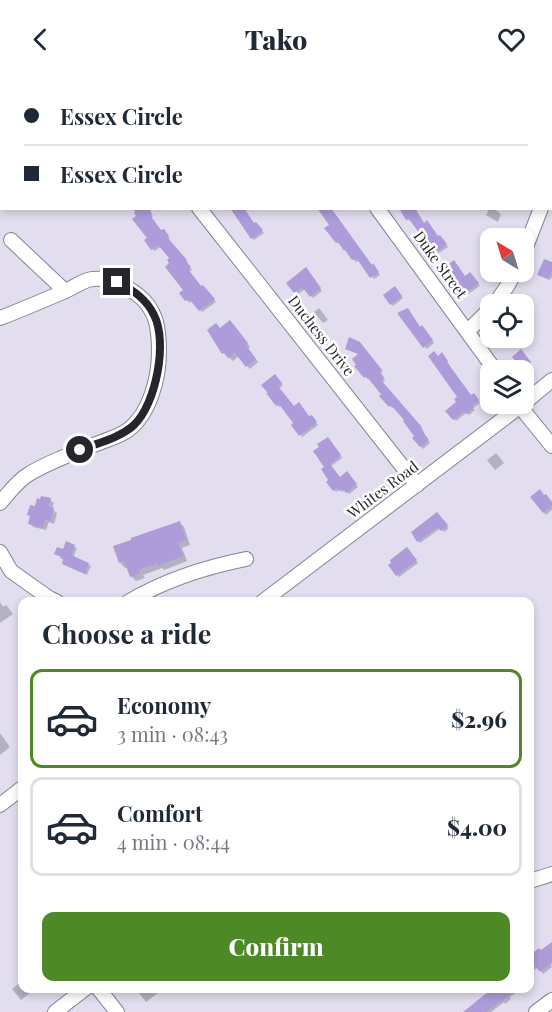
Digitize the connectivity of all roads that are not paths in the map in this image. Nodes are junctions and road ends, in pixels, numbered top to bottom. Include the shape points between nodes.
1 (201, 210) edge
2 (378, 210) edge
3 (540, 210) edge
4 (533, 228) edge
5 (11, 240) dead end
6 (65, 291) junction
7 (0, 318) edge
8 (480, 319) edge
9 (468, 331) junction
10 (488, 360) edge
11 (552, 380) edge
12 (534, 394) edge
13 (508, 414) edge
14 (528, 414) edge
15 (552, 446) edge
16 (417, 485) junction
17 (0, 503) edge
18 (0, 552) edge
19 (246, 559) dead end
20 (47, 597) edge
21 (138, 597) edge
22 (269, 597) edge
23 (18, 791) edge
24 (0, 805) edge
25 (552, 874) edge
26 (534, 880) edge
27 (80, 993) edge
28 (102, 993) edge
29 (552, 1000) edge
30 (55, 1012) edge
31 (117, 1012) edge
32 (536, 1012) edge

1 - 16 street, Duchess Drive
2 - 9 street, Duke Street
3 - 4 street
5 - 6 street
6 - 7 street
6 - 17 street via 91,279 102,279 125,286 140,296 154,315 159,334 154,389 140,419 128,430 27,475
8 - 9 street
9 - 10 street, Duke Street
11 - 12 street, Whites Road
13 - 16 street, Whites Road
14 - 15 street
16 - 22 street, Whites Road
18 - 20 street via 10,570
19 - 21 street via 203,570
23 - 24 street
25 - 26 street
27 - 30 street
28 - 31 street
29 - 32 street

